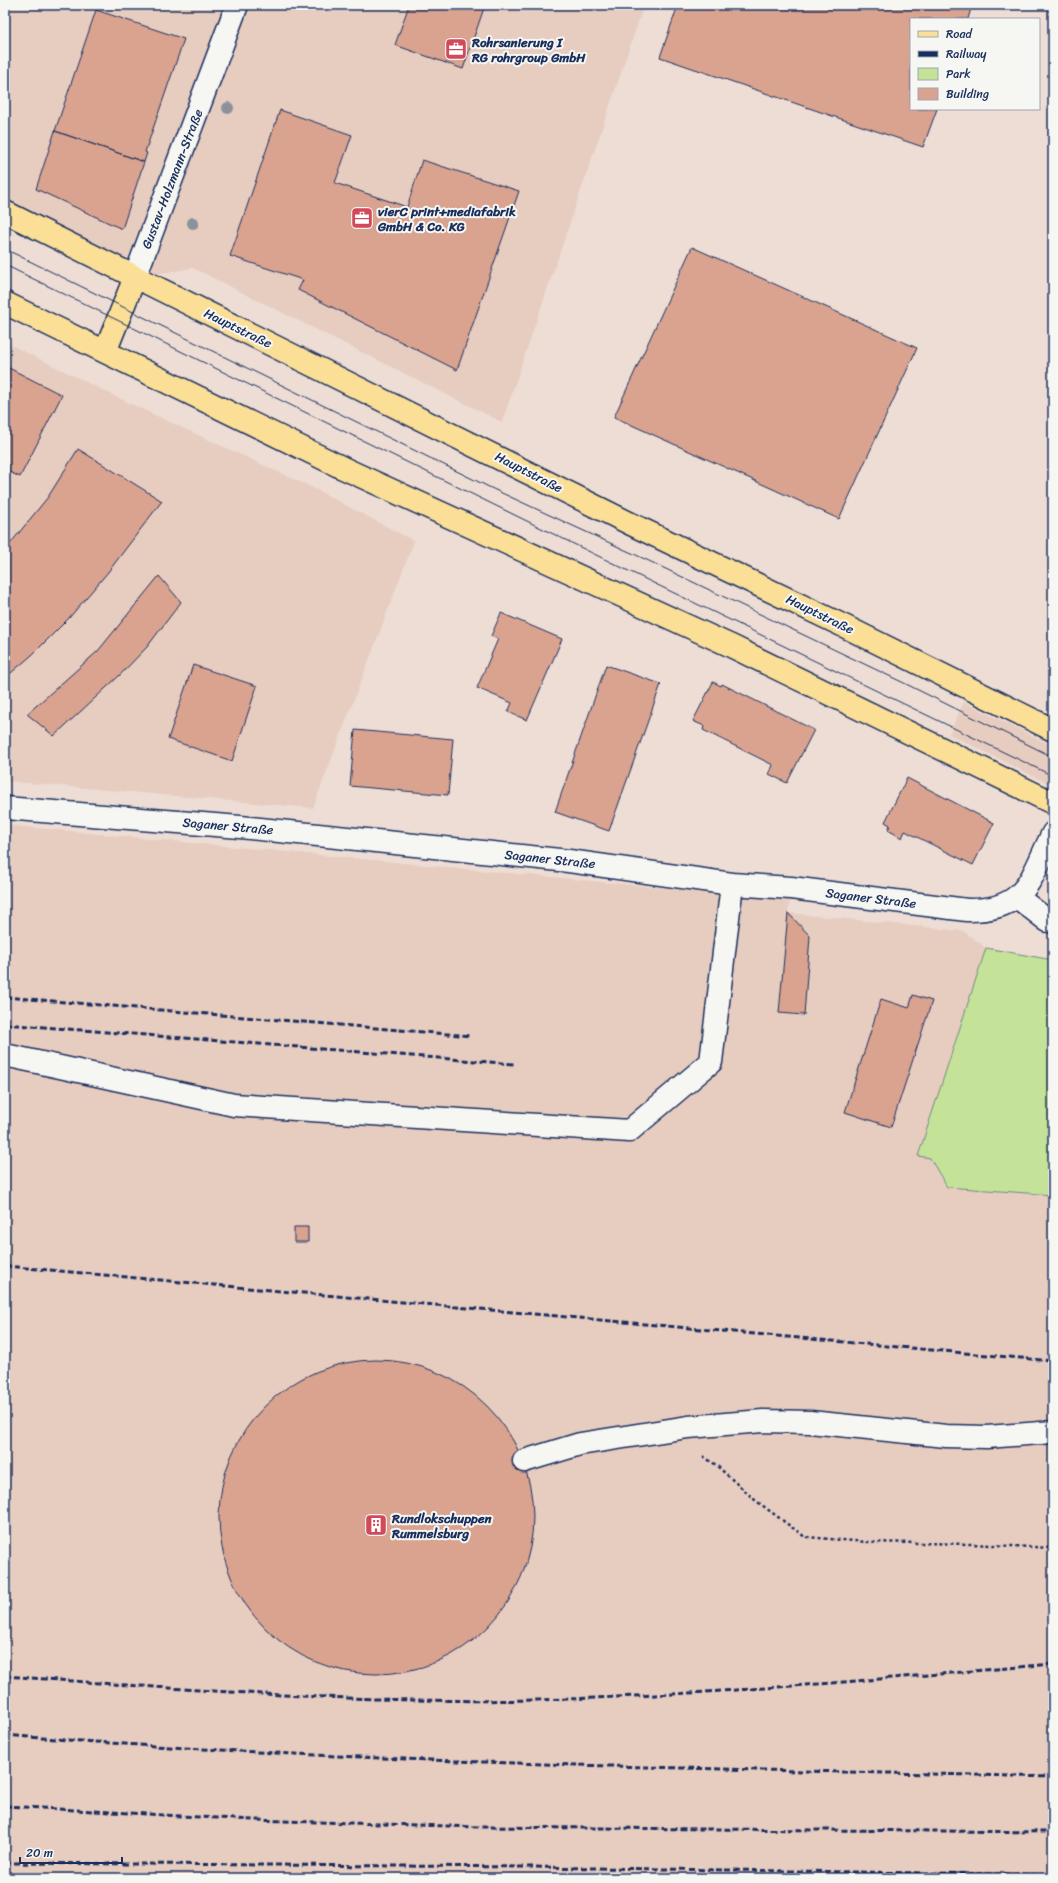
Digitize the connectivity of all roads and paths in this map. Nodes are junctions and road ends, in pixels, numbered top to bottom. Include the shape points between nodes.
1 (237, 5) edge
2 (5, 212) edge
3 (135, 277) junction
4 (5, 303) edge
5 (105, 352) junction
6 (1053, 730) edge
7 (1053, 804) edge
8 (5, 808) edge
9 (1053, 833) edge
10 (732, 884) junction
11 (1017, 897) junction
12 (1053, 922) edge
13 (5, 1055) edge
14 (1053, 1432) edge
15 (697, 1452) dead end
16 (524, 1461) dead end
17 (1053, 1548) edge

1 - 3 street, Gustav-Holzmann-Straße
2 - 3 main road, Hauptstraße
3 - 5 main road, Gustav-Holzmann-Straße
3 - 6 main road, Hauptstraße via 631,524
4 - 5 main road
5 - 7 main road via 343,468 729,645
8 - 10 street, Saganer Straße via 240,827 554,859
9 - 11 street, Saganer Straße via 1023,892
10 - 11 street, Saganer Straße via 791,888 967,910 987,910 1005,905
10 - 13 street via 711,1062 629,1131 234,1105
11 - 12 street
14 - 16 street via 987,1437 946,1436 810,1422 763,1422 688,1427 580,1444
15 - 17 path via 805,1537 868,1542

